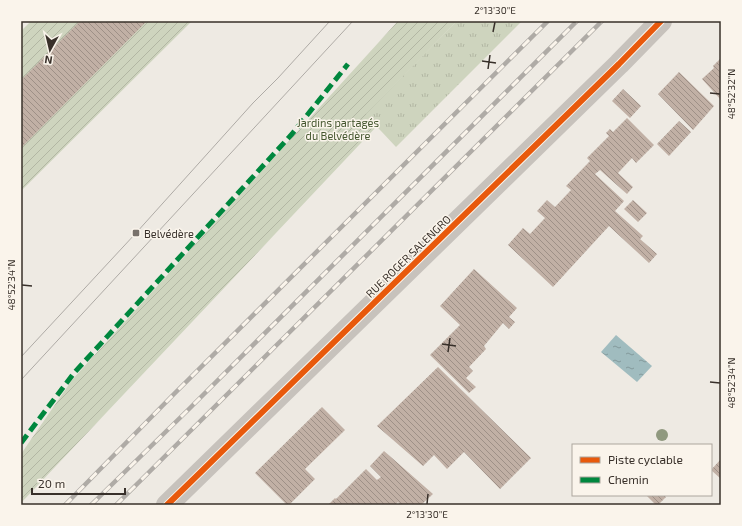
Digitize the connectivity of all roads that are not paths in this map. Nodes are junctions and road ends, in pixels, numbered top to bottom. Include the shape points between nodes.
1 (661, 21) edge
2 (167, 505) edge

1 - 2 street, RUE ROGER SALENGRO

